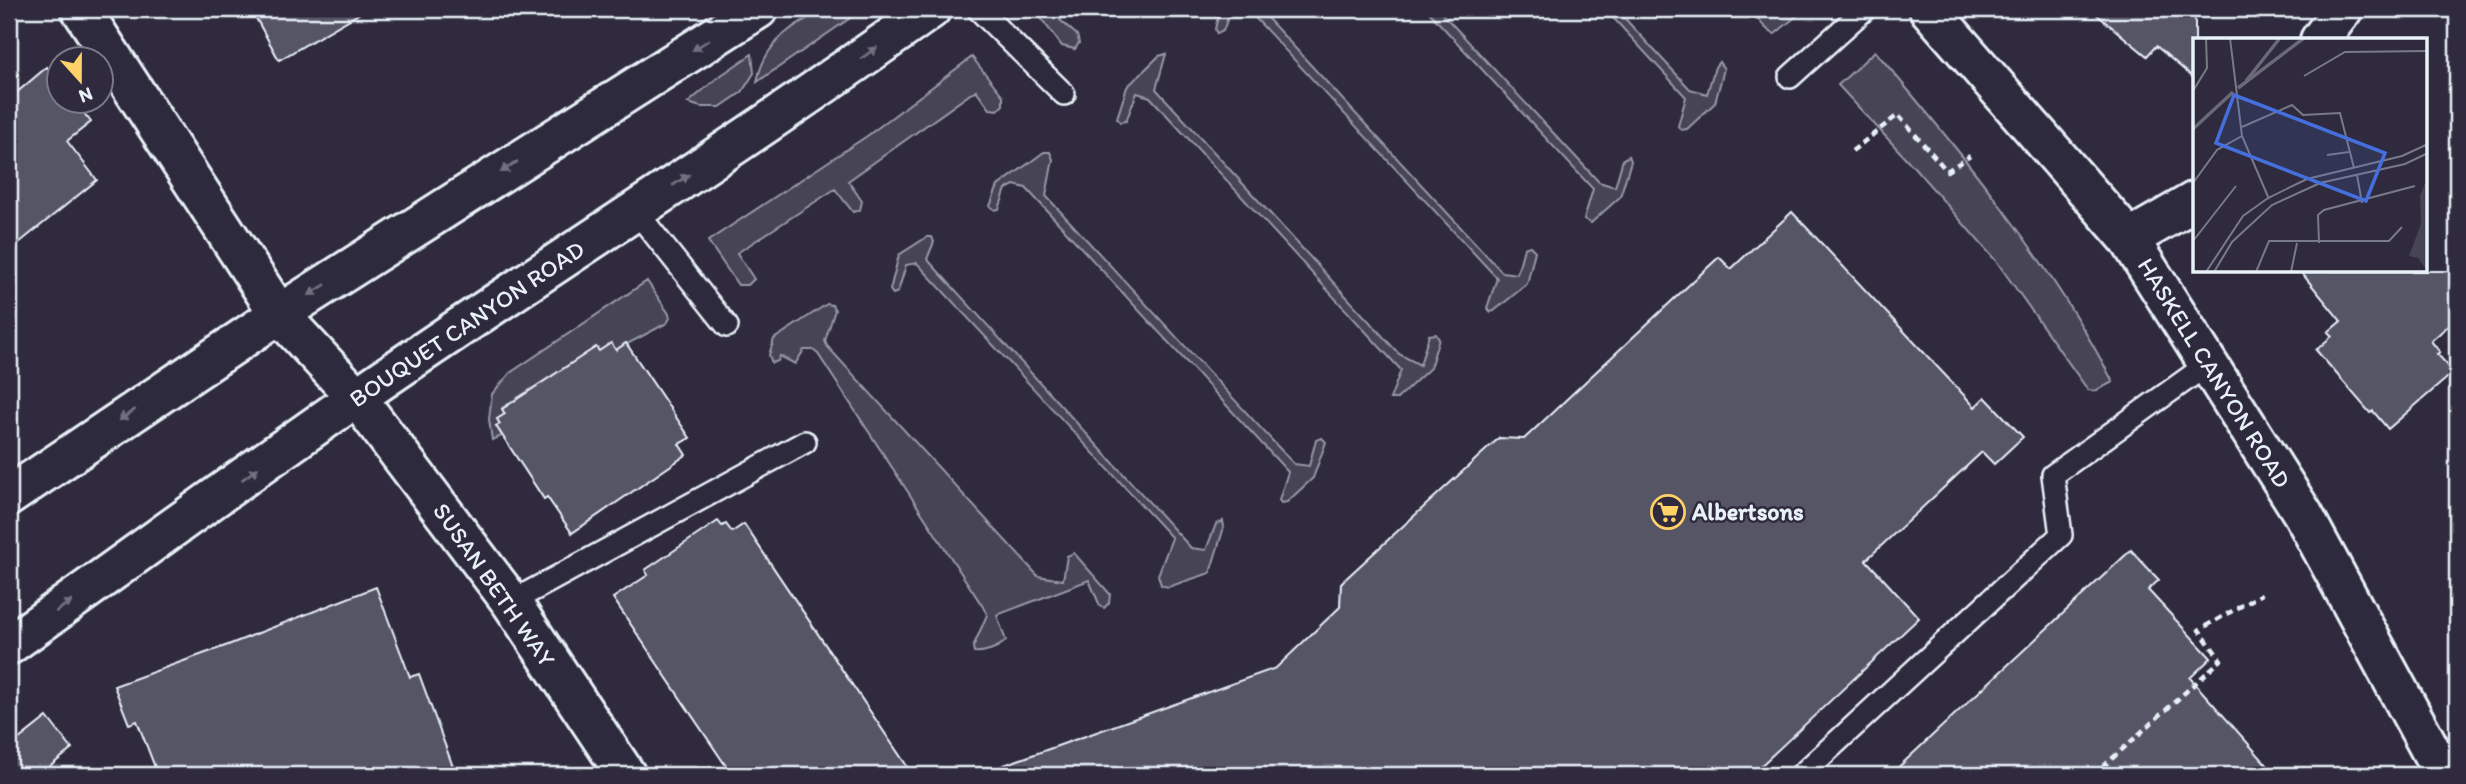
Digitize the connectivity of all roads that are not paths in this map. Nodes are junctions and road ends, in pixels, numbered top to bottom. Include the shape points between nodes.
1 (81, 9) edge
2 (758, 9) edge
3 (930, 9) edge
4 (978, 9) edge
5 (1865, 9) edge
6 (1929, 9) edge
7 (2343, 9) edge
8 (2321, 38) edge
9 (1790, 77) dead end
10 (1064, 94) dead end
11 (2193, 202) edge
12 (635, 210) junction
13 (2129, 239) junction
14 (279, 314) junction
15 (727, 326) dead end
16 (2208, 364) junction
17 (357, 398) junction
18 (805, 442) dead end
19 (9, 496) edge
20 (511, 602) junction
21 (9, 645) edge
22 (626, 775) edge
23 (1801, 775) edge
24 (2445, 775) edge

1 - 14 main road
2 -> 14 main road
12 -> 3 main road, BOUQUET CANYON ROAD via 820,89
4 - 10 lane
5 - 9 lane
6 - 13 main road, HASKELL CANYON ROAD
7 - 8 main road
11 - 13 main road
12 - 15 lane
12 - 17 main road, BOUQUET CANYON ROAD
13 - 16 main road, HASKELL CANYON ROAD
14 - 17 main road, SUSAN BETH WAY
14 -> 19 main road
16 - 23 lane via 2053,475 2061,535
16 - 24 main road, HASKELL CANYON ROAD via 2304,514
17 - 20 main road, SUSAN BETH WAY
21 -> 17 main road, BOUQUET CANYON ROAD
18 - 20 lane
20 - 22 main road, SUSAN BETH WAY

